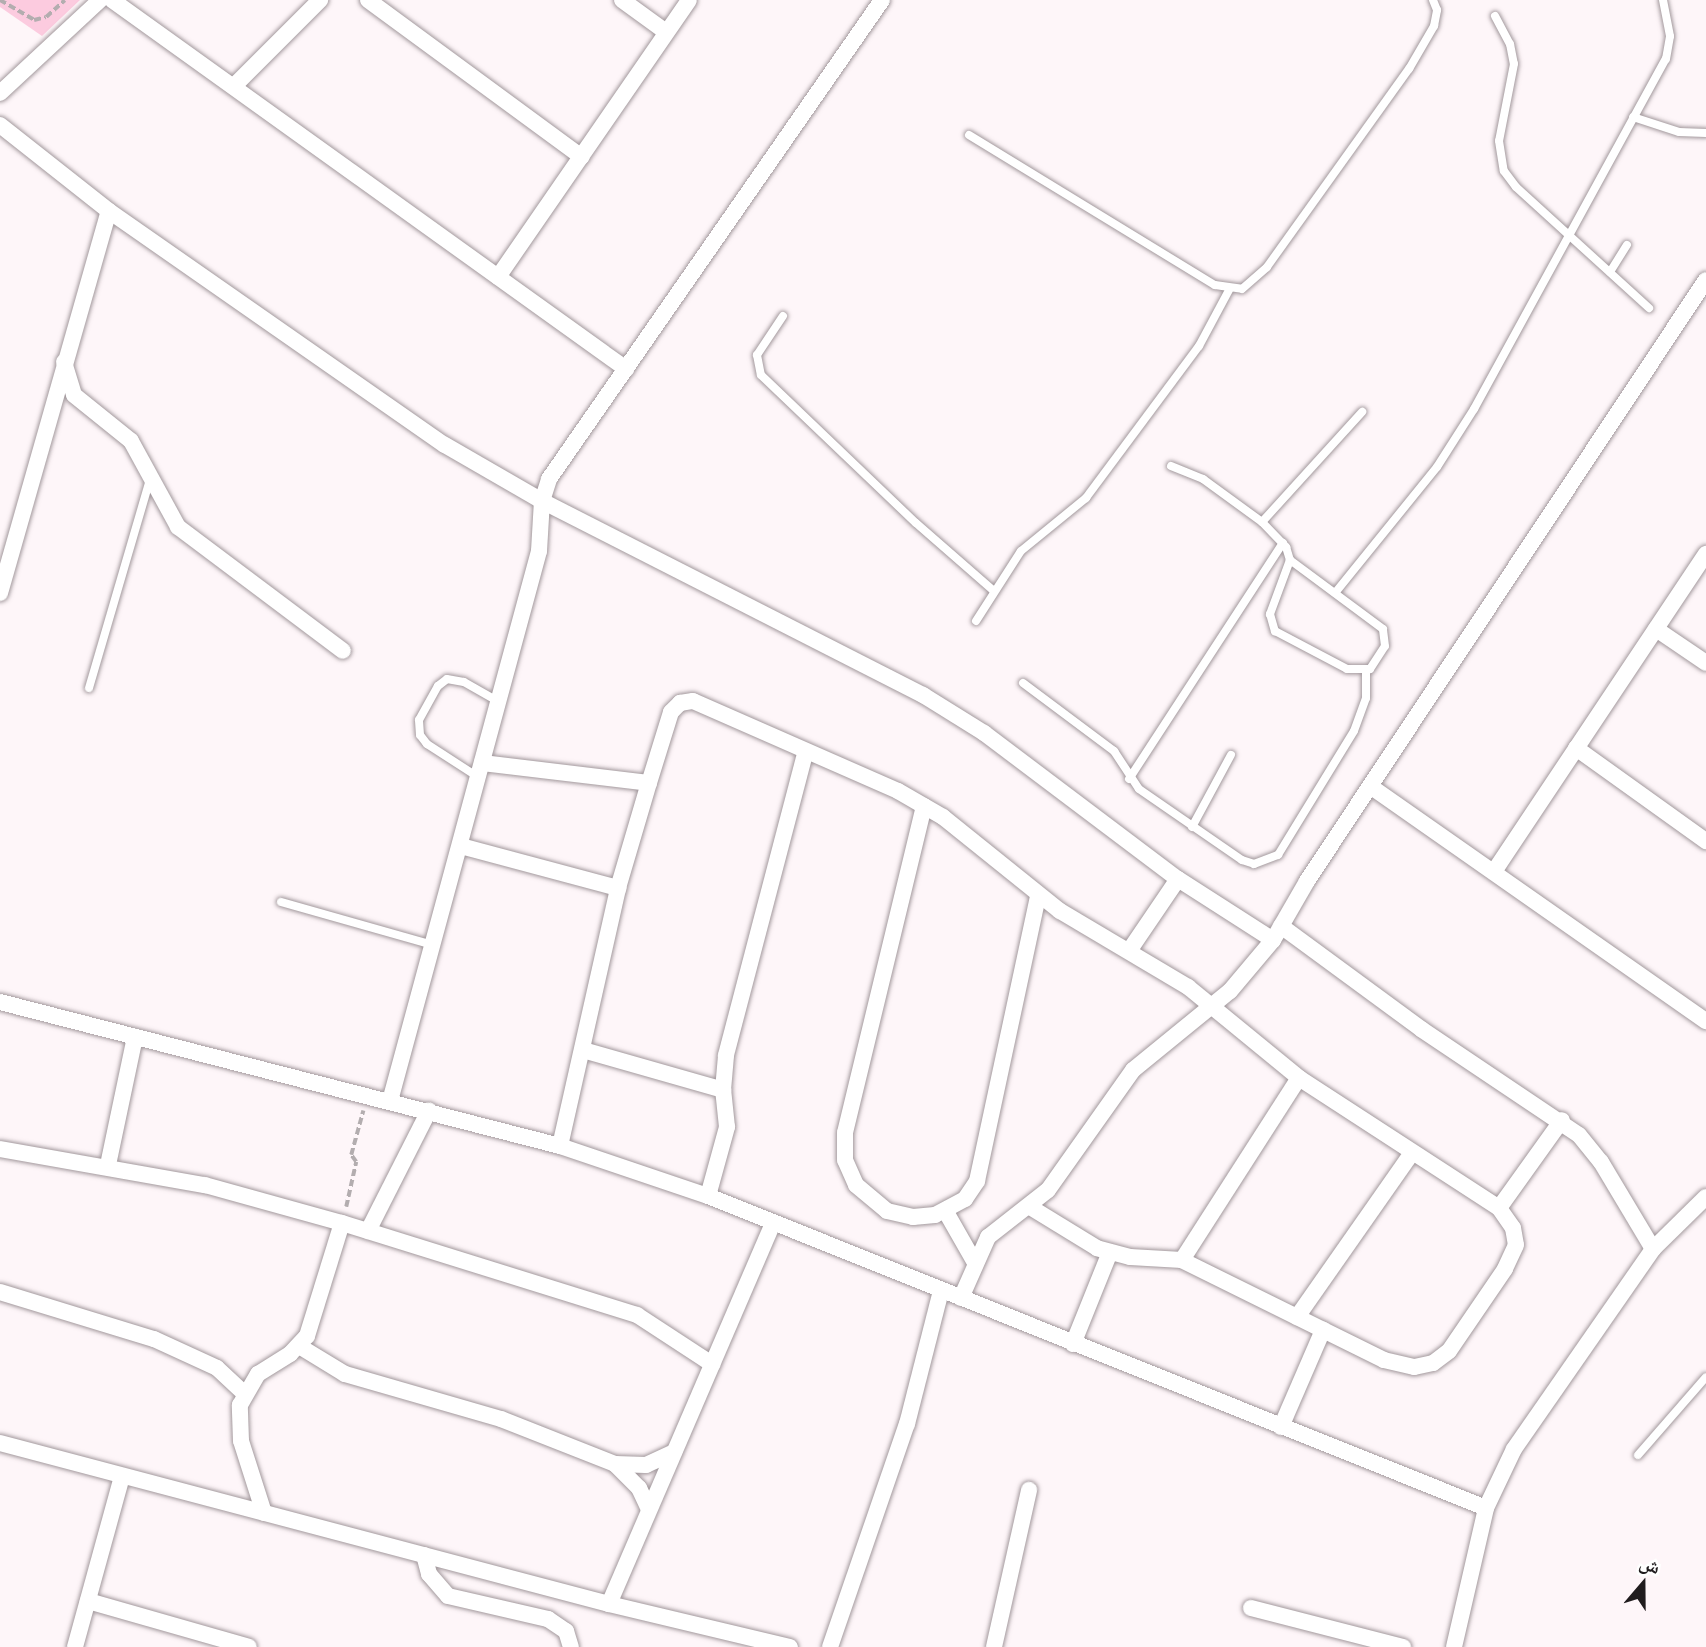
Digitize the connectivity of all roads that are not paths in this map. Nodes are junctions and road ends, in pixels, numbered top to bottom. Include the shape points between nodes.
1 (100, 0) edge
2 (112, 0) edge
3 (320, 0) edge
4 (368, 0) edge
5 (622, 0) edge
6 (689, 0) edge
7 (882, 0) edge
8 (1433, 0) edge
9 (1663, 0) edge
10 (1495, 16) dead end
11 (666, 32) junction
12 (234, 86) junction
13 (0, 93) edge
14 (1633, 117) junction
15 (0, 125) edge
16 (1706, 133) edge
17 (969, 135) dead end
18 (582, 157) junction
19 (109, 211) junction
20 (1568, 235) junction
21 (1627, 245) dead end
22 (1610, 272) junction
23 (498, 277) junction
24 (1706, 280) edge
25 (1229, 290) junction
26 (1649, 308) dead end
27 (782, 316) dead end
28 (64, 362) junction
29 (626, 369) junction
30 (1362, 412) dead end
31 (1171, 466) dead end
32 (151, 477) junction
33 (542, 501) junction
34 (1262, 522) junction
35 (1283, 543) junction
36 (1706, 554) edge
37 (1290, 560) junction
38 (994, 591) junction
39 (0, 593) edge
40 (1335, 593) junction
41 (976, 621) dead end
42 (1656, 629) junction
43 (343, 651) dead end
44 (1706, 663) edge
45 (1366, 671) junction
46 (1023, 683) dead end
47 (89, 688) dead end
48 (499, 702) junction
49 (1576, 748) junction
50 (806, 751) junction
51 (1231, 755) dead end
52 (480, 770) junction
53 (1129, 779) junction
54 (649, 783) junction
55 (1370, 786) junction
56 (924, 806) junction
57 (1192, 827) junction
58 (1706, 841) edge
59 (461, 846) junction
60 (1495, 870) junction
61 (1178, 879) junction
62 (618, 888) junction
63 (1038, 896) junction
64 (281, 902) dead end
65 (1277, 933) junction
66 (433, 945) junction
67 (1129, 951) junction
68 (0, 1002) edge
69 (1213, 1005) junction
70 (1706, 1021) edge
71 (135, 1037) junction
72 (583, 1050) junction
73 (1299, 1078) junction
74 (723, 1090) junction
75 (390, 1101) junction
76 (429, 1111) junction
77 (1562, 1120) junction
78 (560, 1146) junction
79 (0, 1149) edge
80 (1412, 1153) junction
81 (107, 1166) junction
82 (708, 1196) junction
83 (1706, 1197) edge
84 (1030, 1207) junction
85 (1499, 1208) junction
86 (946, 1212) junction
87 (342, 1223) junction
88 (773, 1224) junction
89 (369, 1231) junction
90 (1653, 1249) junction
91 (1110, 1252) junction
92 (1182, 1260) junction
93 (974, 1261) junction
94 (941, 1291) junction
95 (0, 1292) edge
96 (961, 1298) junction
97 (1297, 1317) junction
98 (1323, 1330) junction
99 (1073, 1344) junction
100 (299, 1346) junction
101 (712, 1364) junction
102 (1706, 1377) edge
103 (244, 1393) junction
104 (1281, 1427) junction
105 (0, 1443) edge
106 (674, 1452) junction
107 (1638, 1455) dead end
108 (615, 1464) junction
109 (122, 1476) junction
110 (1029, 1490) dead end
111 (1486, 1508) junction
112 (649, 1509) junction
113 (264, 1513) junction
114 (424, 1555) junction
115 (88, 1601) junction
116 (609, 1604) junction
117 (1251, 1608) dead end
118 (188, 1630) junction
119 (771, 1645) edge
120 (75, 1647) edge
121 (189, 1647) edge
122 (249, 1647) edge
123 (571, 1647) edge
124 (790, 1647) edge
125 (830, 1647) edge
126 (994, 1647) edge
127 (1402, 1647) edge
128 (1454, 1647) edge

1 - 13 street
2 - 12 street
3 - 12 street
4 - 18 street
5 - 11 street
6 - 11 street
7 - 29 street
8 - 25 lane via 1434,26 1394,93 1267,267 1249,285
9 - 14 lane via 1668,50
10 - 20 lane via 1507,34 1514,64 1499,141 1501,161 1516,187
11 - 18 street
12 - 23 street
14 - 16 lane via 1679,132
14 - 20 lane
15 - 19 street
17 - 25 lane
18 - 23 street
19 - 28 street
19 - 33 street via 445,445
20 - 22 lane
20 - 40 lane via 1457,438
21 - 22 lane
22 - 26 lane
23 - 29 street
24 - 55 street
25 - 38 lane via 1199,346 1086,498 1061,523 1021,551
27 - 38 lane via 757,355 761,374
28 - 32 street via 74,396 121,431 139,452
28 - 39 street
29 - 33 street via 553,472
30 - 34 lane
31 - 34 lane via 1203,479
32 - 43 street via 169,516 189,537
32 - 47 lane
33 - 48 street via 542,542
33 - 61 street via 923,695 984,733
34 - 35 lane
35 - 37 lane
35 - 53 lane
36 - 42 street
37 - 40 lane
37 - 45 lane via 1271,608 1275,631 1347,669
38 - 41 lane
40 - 45 lane via 1385,633 1383,650
42 - 44 street
42 - 49 street
45 - 57 lane via 1366,698 1358,723 1278,855 1261,864 1248,863
46 - 53 lane via 1114,751
48 - 52 street
48 - 52 lane via 464,681 447,679 419,720 427,744
49 - 58 street
49 - 60 street
50 - 54 street via 710,706 687,701 668,717
50 - 56 street
50 - 74 street via 726,1055
51 - 57 lane
52 - 54 street
52 - 59 street
53 - 57 lane
54 - 62 street
55 - 60 street
55 - 65 street
56 - 63 street via 978,843
56 - 86 street via 844,1146 856,1185 875,1204 913,1217
59 - 62 street
59 - 66 street
60 - 70 street
61 - 65 street
61 - 67 street
62 - 72 street
63 - 67 street
63 - 86 street via 981,1171 965,1199
64 - 66 lane
65 - 69 street
65 - 77 street
66 - 75 street
67 - 69 street
68 - 71 street
69 - 73 street
69 - 84 street via 1133,1070 1056,1179
71 - 75 street
71 - 81 street
72 - 74 street
72 - 78 street
73 - 80 street
73 - 92 street
74 - 82 street via 726,1138
75 - 76 street
76 - 78 street
76 - 89 street
77 - 85 street
77 - 90 street via 1601,1162
78 - 82 street
79 - 81 street
80 - 85 street
80 - 97 street
81 - 87 street via 233,1192
82 - 88 street
83 - 90 street
84 - 91 street via 1073,1236
84 - 93 street via 994,1230
85 - 98 street via 1513,1228 1514,1253 1442,1358 1424,1366 1404,1366
86 - 93 street
87 - 89 street
87 - 100 street via 312,1324
88 - 94 street
88 - 101 street
89 - 101 street via 638,1315
90 - 111 street via 1514,1449
91 - 92 street
91 - 99 street
92 - 97 street
93 - 96 street
94 - 96 street
94 - 125 street via 907,1424
95 - 103 street via 154,1339 217,1368
96 - 99 street
97 - 98 street
98 - 104 street
99 - 104 street
100 - 103 street via 258,1374
100 - 108 street via 345,1374 501,1419
101 - 106 street
102 - 107 lane
103 - 113 street via 238,1429
104 - 111 street
105 - 109 street
106 - 108 street via 646,1465
106 - 112 street
108 - 112 street via 639,1488
109 - 113 street
109 - 115 street
110 - 126 street
111 - 128 street
112 - 116 street
113 - 114 street
114 - 116 street
114 - 123 street via 429,1574 448,1596 548,1619 566,1631
115 - 118 street
115 - 120 street
116 - 119 street
117 - 127 street
118 - 121 street
118 - 122 street
119 - 124 street

